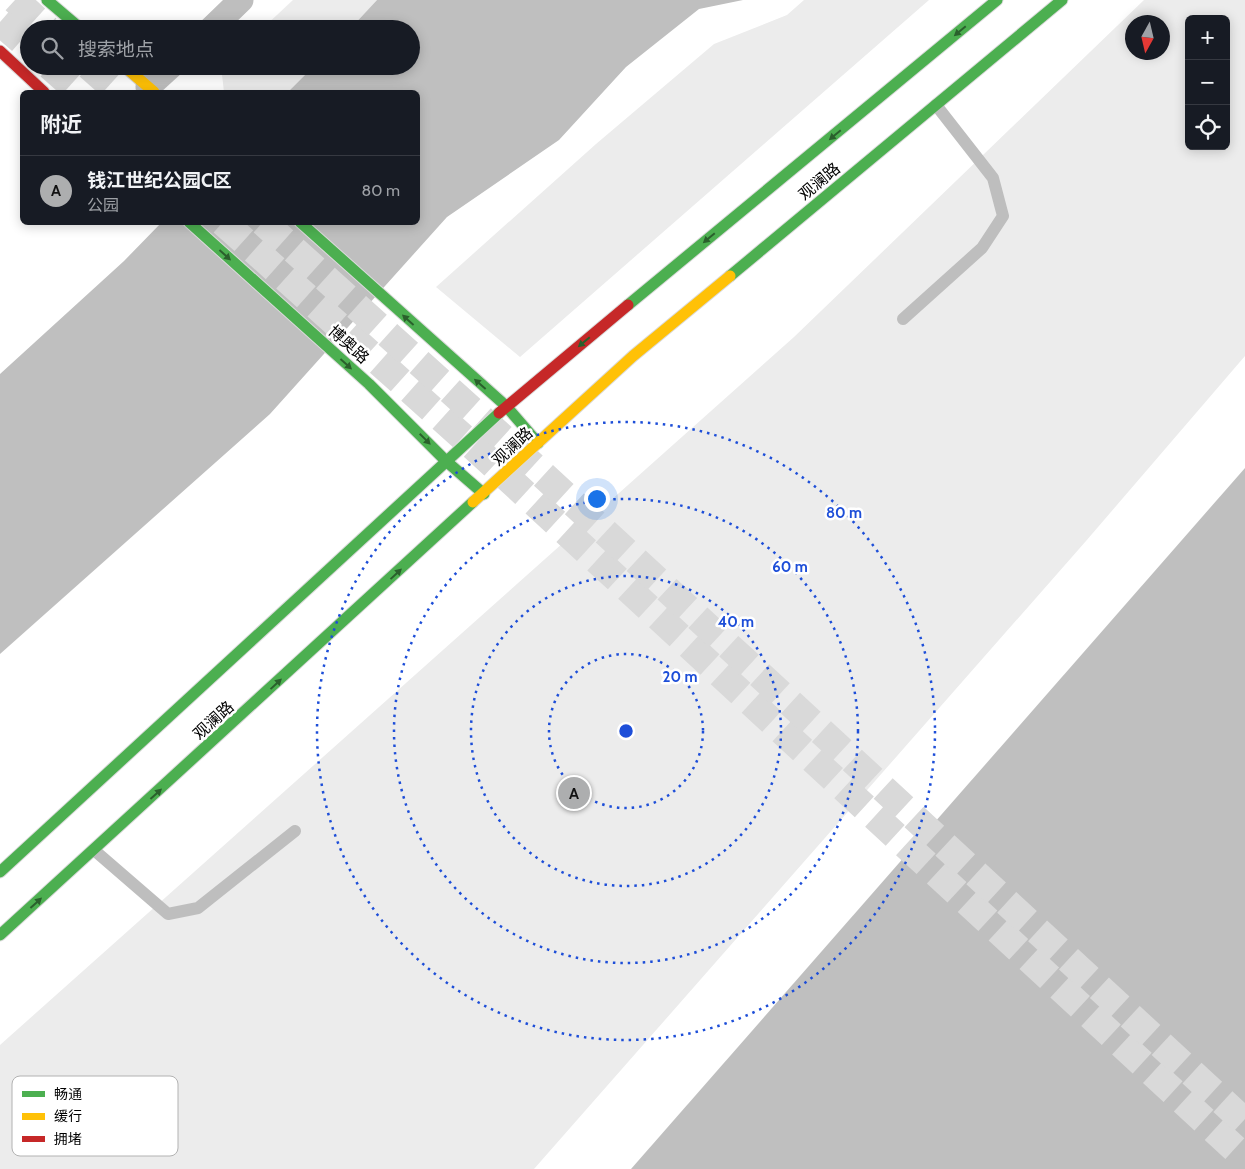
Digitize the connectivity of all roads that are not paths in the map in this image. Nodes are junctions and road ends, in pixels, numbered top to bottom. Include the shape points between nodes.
1 (48, 0) edge
2 (241, 0) edge
3 (997, 0) edge
4 (1062, 0) edge
5 (71, 20) edge
6 (220, 20) edge
7 (0, 51) edge
8 (20, 70) edge
9 (26, 75) edge
10 (134, 75) edge
11 (164, 75) edge
12 (42, 90) edge
13 (151, 90) edge
14 (936, 105) junction
15 (192, 225) edge
16 (303, 225) edge
17 (903, 319) dead end
18 (506, 406) junction
19 (538, 443) junction
20 (446, 461) junction
21 (484, 494) junction
22 (295, 831) dead end
23 (94, 850) junction
24 (0, 872) edge
25 (0, 936) edge

1 - 5 main road
2 - 6 street
3 -> 18 main road, 观澜路
4 - 14 main road, 观澜路
7 - 8 main road
9 - 12 main road
10 - 13 main road
11 - 13 street
14 - 17 lane via 993,178 1003,216 982,248
14 - 19 main road, 观澜路 via 633,356
15 -> 20 main road, 博奥路 via 390,405
18 -> 16 main road
18 - 19 main road
18 - 20 main road, 观澜路
19 - 21 main road, 观澜路
20 - 21 main road, 博奥路
20 - 24 main road, 观澜路
23 -> 21 main road, 观澜路
22 - 23 lane via 198,908 168,914
25 -> 23 main road, 观澜路

